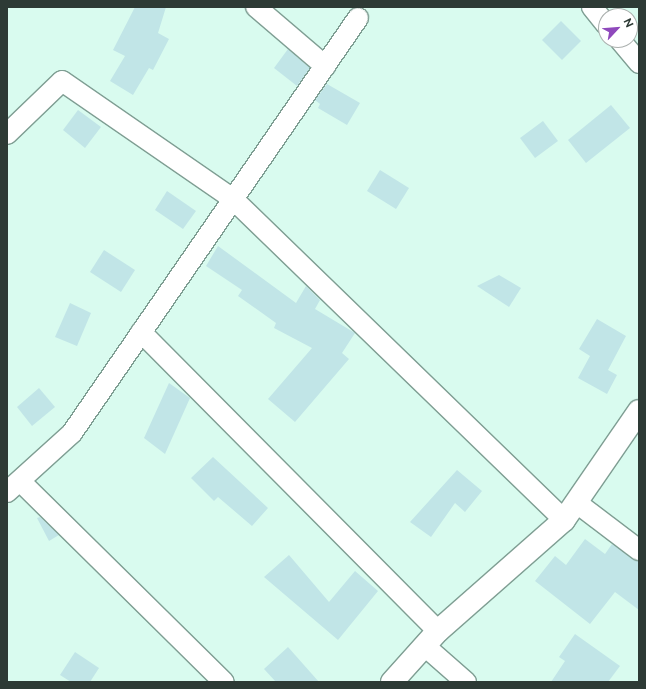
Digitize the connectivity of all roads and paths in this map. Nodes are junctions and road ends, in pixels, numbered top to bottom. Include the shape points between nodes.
1 (256, 7) edge
2 (358, 18) dead end
3 (627, 48) edge
4 (639, 63) edge
5 (325, 66) junction
6 (7, 134) edge
7 (233, 199) junction
8 (141, 332) junction
9 (639, 411) edge
10 (14, 487) edge
11 (570, 512) junction
12 (639, 550) edge
13 (432, 639) junction
14 (224, 682) edge
15 (392, 682) edge
16 (466, 682) edge

1 - 5 street
2 - 5 street
3 - 4 street
5 - 7 street
6 - 7 street via 62,80
7 - 8 street
7 - 11 street
8 - 10 street via 72,433
8 - 13 street
9 - 11 street
10 - 14 street
11 - 12 street
11 - 13 street
13 - 15 street
13 - 16 street

